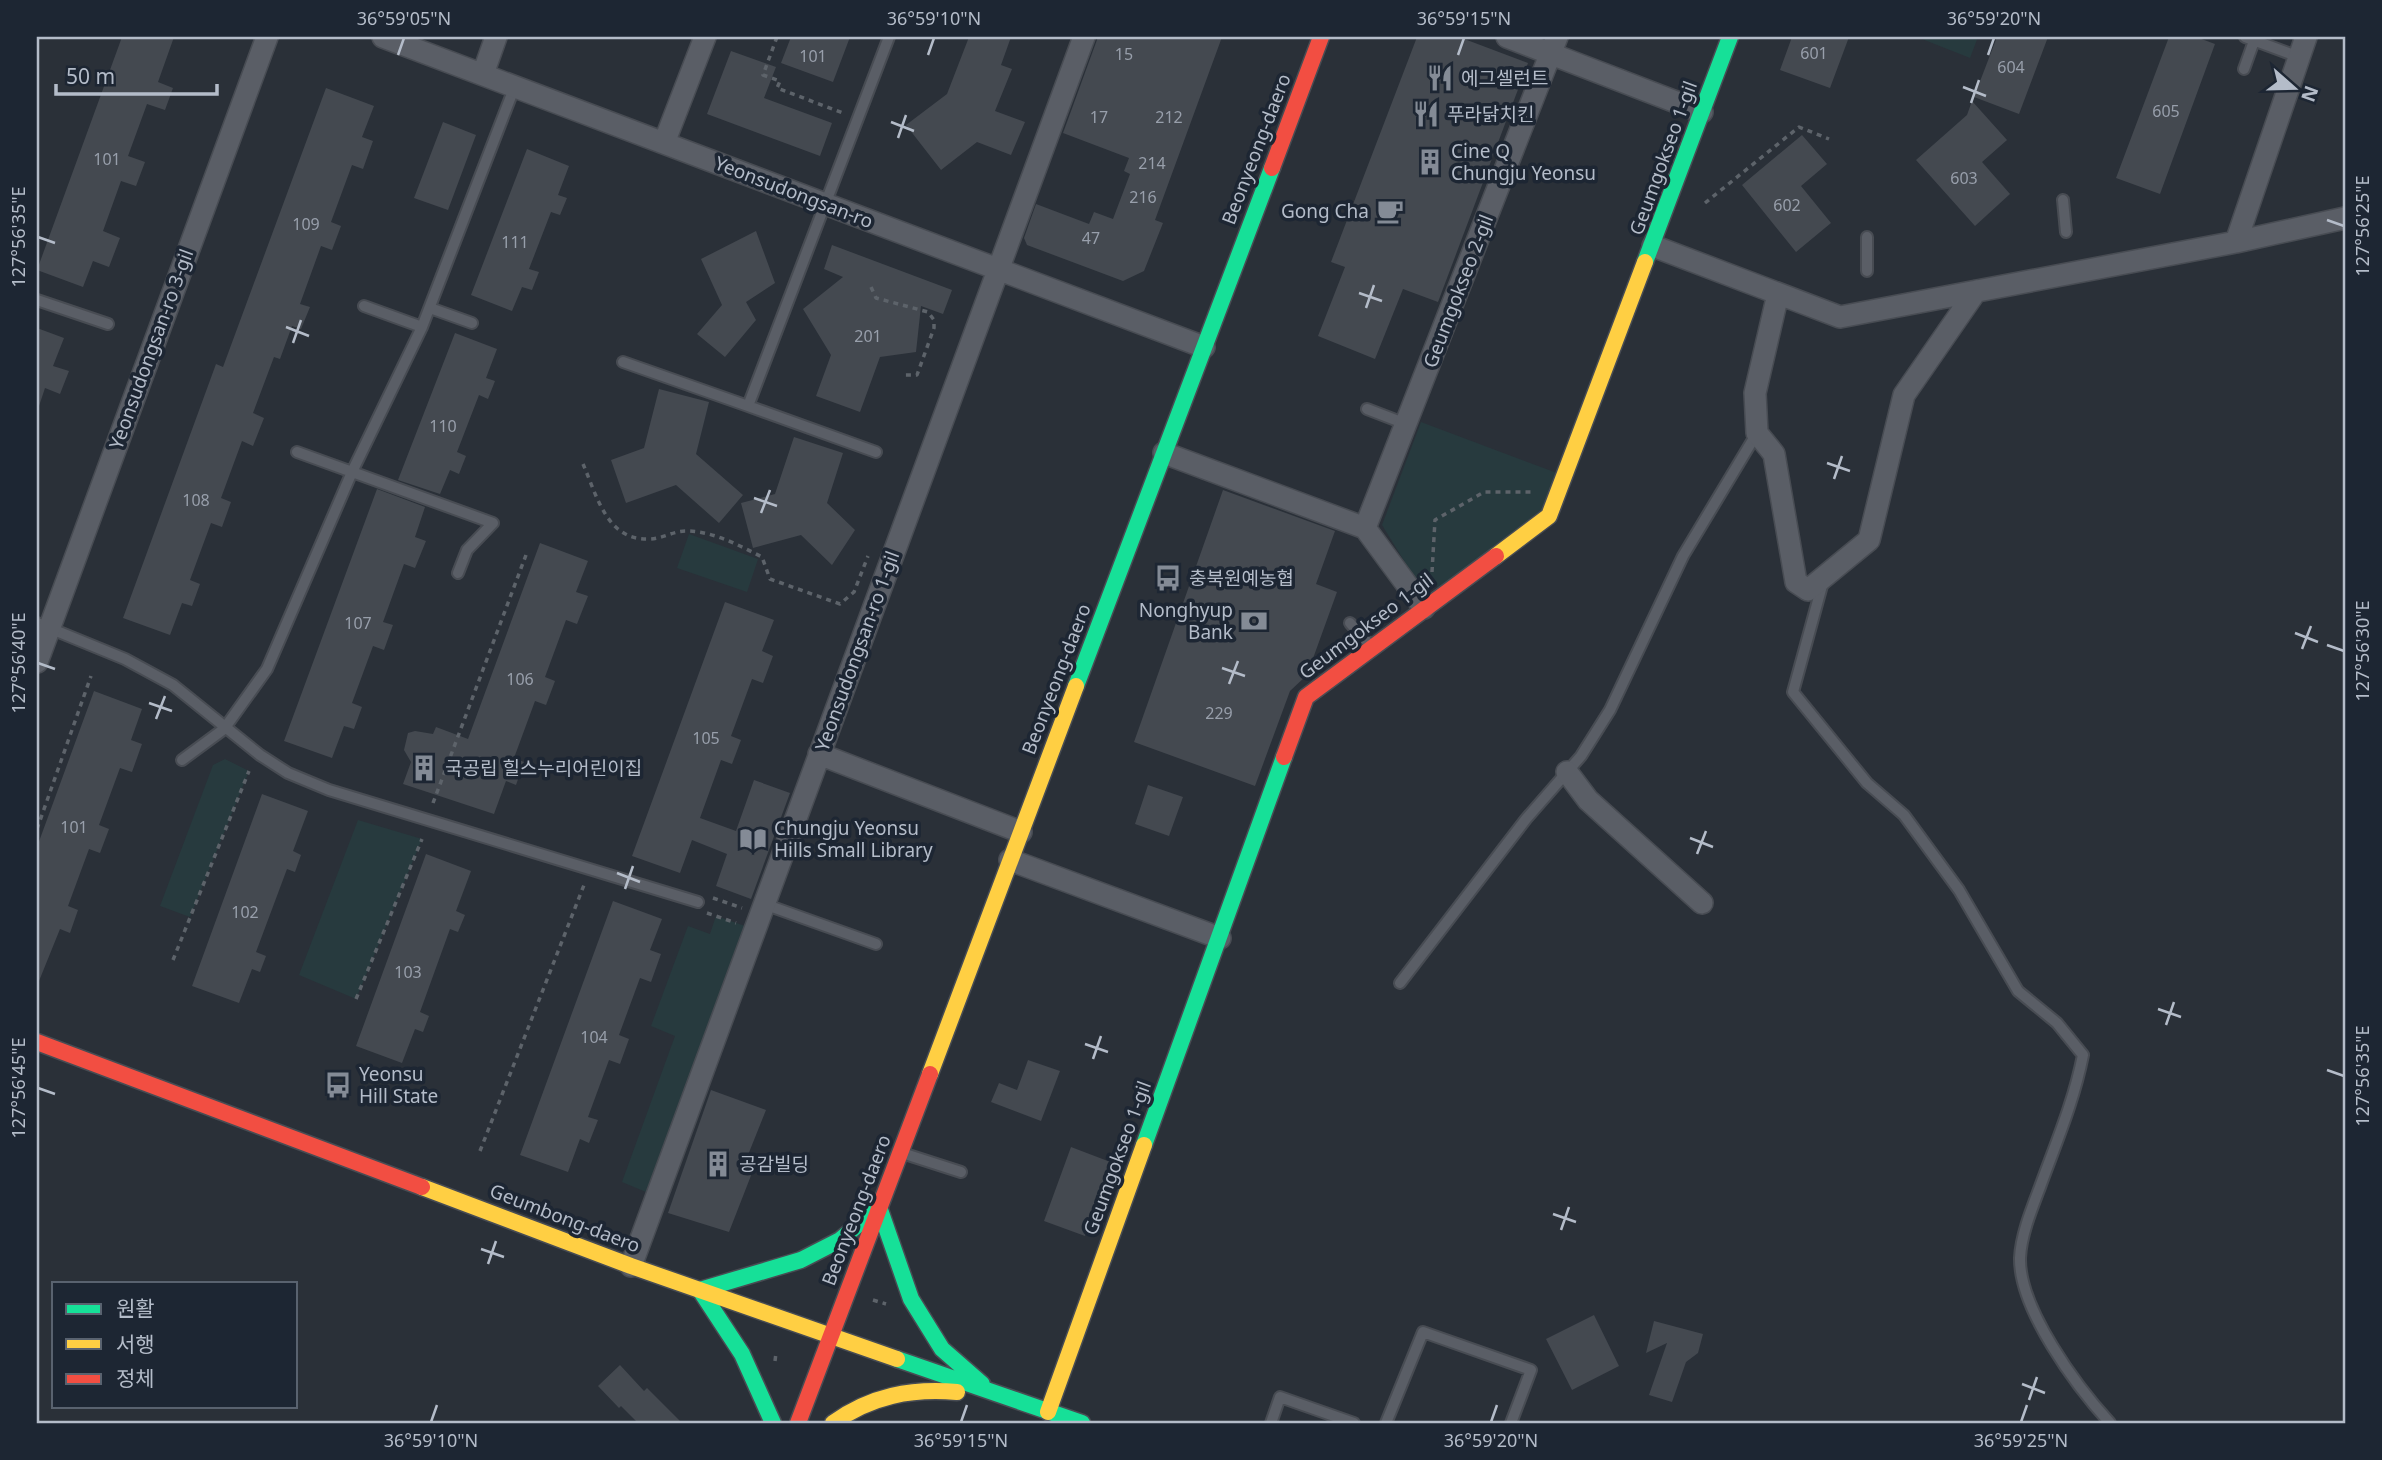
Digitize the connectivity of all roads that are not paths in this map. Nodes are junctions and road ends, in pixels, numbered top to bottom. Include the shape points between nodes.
1 (267, 37) edge
2 (383, 37) edge
3 (496, 37) edge
4 (705, 37) edge
5 (889, 37) edge
6 (1084, 37) edge
7 (1321, 37) edge
8 (1507, 37) edge
9 (1730, 37) edge
10 (2306, 37) edge
11 (2250, 39) edge
12 (1554, 45) edge
13 (2299, 57) junction
14 (2244, 69) dead end
15 (483, 74) junction
16 (515, 86) junction
17 (1702, 112) junction
18 (664, 143) junction
19 (2063, 200) dead end
20 (824, 203) junction
21 (2345, 218) edge
22 (2066, 232) dead end
23 (1867, 237) dead end
24 (2236, 242) junction
25 (1653, 246) junction
26 (998, 269) junction
27 (1867, 271) dead end
28 (1976, 291) junction
29 (1778, 294) junction
30 (37, 300) edge
31 (365, 306) dead end
32 (430, 308) junction
33 (472, 323) dead end
34 (107, 324) dead end
35 (422, 327) junction
36 (1204, 346) junction
37 (623, 362) dead end
38 (748, 406) junction
39 (1367, 410) dead end
40 (1406, 424) junction
41 (1757, 433) junction
42 (297, 452) dead end
43 (877, 452) dead end
44 (1164, 453) junction
45 (352, 472) junction
46 (1365, 528) junction
47 (458, 573) dead end
48 (1823, 580) junction
49 (1424, 608) junction
50 (1350, 623) dead end
51 (43, 625) edge
52 (1372, 647) junction
53 (37, 662) edge
54 (224, 729) junction
55 (819, 754) junction
56 (182, 760) dead end
57 (1567, 772) junction
58 (1021, 832) junction
59 (1010, 860) junction
60 (698, 901) road end
61 (1702, 903) dead end
62 (757, 907) junction
63 (1220, 938) junction
64 (876, 944) dead end
65 (1401, 983) dead end
66 (37, 1042) edge
67 (900, 1152) junction
68 (961, 1172) dead end
69 (879, 1207) junction
70 (631, 1266) junction
71 (700, 1290) junction
72 (831, 1337) junction
73 (996, 1395) junction
74 (1048, 1412) junction
75 (774, 1423) edge
76 (798, 1423) edge
77 (833, 1423) edge
78 (1082, 1423) edge
79 (1271, 1423) edge
80 (1354, 1423) edge
81 (1386, 1423) edge
82 (1511, 1423) edge
83 (2110, 1423) edge

1 - 51 street, Yeonsudongsan-ro 3-gil
2 - 15 street, Yeonsudongsan-ro
3 - 15 street
4 - 18 street
5 - 20 lane
6 - 26 street, Yeonsudongsan-ro 1-gil
7 - 36 street, Beonyeong-daero
8 - 12 street
9 - 17 street, Geumgokseo 1-gil
10 - 13 street
11 - 13 lane
11 - 14 lane
12 - 17 street
12 - 40 street, Geumgokseo 2-gil
13 - 24 street
15 - 16 street, Yeonsudongsan-ro
16 - 18 street, Yeonsudongsan-ro
16 - 32 lane
17 - 25 street, Geumgokseo 1-gil
18 - 20 street, Yeonsudongsan-ro
19 - 22 lane
20 - 26 street, Yeonsudongsan-ro
20 - 38 lane
21 - 24 street
23 - 27 lane
24 - 28 street
25 - 29 street
25 - 49 street, Geumgokseo 1-gil via 1549,516
26 - 36 street, Yeonsudongsan-ro
26 - 55 street, Yeonsudongsan-ro 1-gil
28 - 29 street via 1840,317
28 - 48 street via 1904,395 1869,540
29 - 41 street via 1755,393
30 - 34 lane
31 - 35 lane
32 - 33 lane
32 - 35 lane
35 - 45 lane
36 - 44 street, Beonyeong-daero
37 - 38 lane
38 - 43 lane
39 - 40 lane
40 - 46 street, Geumgokseo 2-gil
41 - 48 street via 1774,454 1796,582 1808,590
41 - 57 lane via 1683,556 1610,710
42 - 45 lane
44 - 46 street
44 - 58 street, Beonyeong-daero
45 - 47 lane via 493,523 467,550
45 - 54 lane via 267,670
46 - 49 street
48 - 83 lane via 1793,692 1867,783 1904,815 1959,890 2018,991 2057,1023 2083,1055 2077,1086 2031,1212 2020,1257 2023,1288 2048,1336
49 - 52 street, Geumgokseo 1-gil
50 - 52 lane
51 - 53 street, Yeonsudongsan-ro 3-gil
51 - 54 lane via 173,685
52 - 63 street, Geumgokseo 1-gil via 1306,697
54 - 56 lane
54 - 60 lane via 288,773 329,790
55 - 58 street
55 - 62 street, Yeonsudongsan-ro 1-gil
57 - 61 street via 1588,800
57 - 65 lane
58 - 59 street, Beonyeong-daero
59 - 63 street
59 - 67 street, Beonyeong-daero
62 - 64 lane
62 - 70 street, Yeonsudongsan-ro 1-gil
63 - 74 street, Geumgokseo 1-gil
66 - 70 street, Geumbong-daero
67 - 68 lane
67 - 69 street, Beonyeong-daero
69 - 71 street via 840,1240 801,1259
69 - 72 street, Beonyeong-daero
69 - 73 street via 911,1299 942,1349
70 - 71 street, Geumbong-daero
71 - 72 street, Geumbong-daero
71 - 75 street via 740,1345
72 - 73 street, Geumbong-daero
72 - 76 street, Beonyeong-daero
73 - 74 street, Geumbong-daero
73 - 77 street via 923,1388 872,1401
74 - 78 street, Geumbong-daero
79 - 80 lane via 1280,1397
81 - 82 lane via 1423,1332 1531,1370

